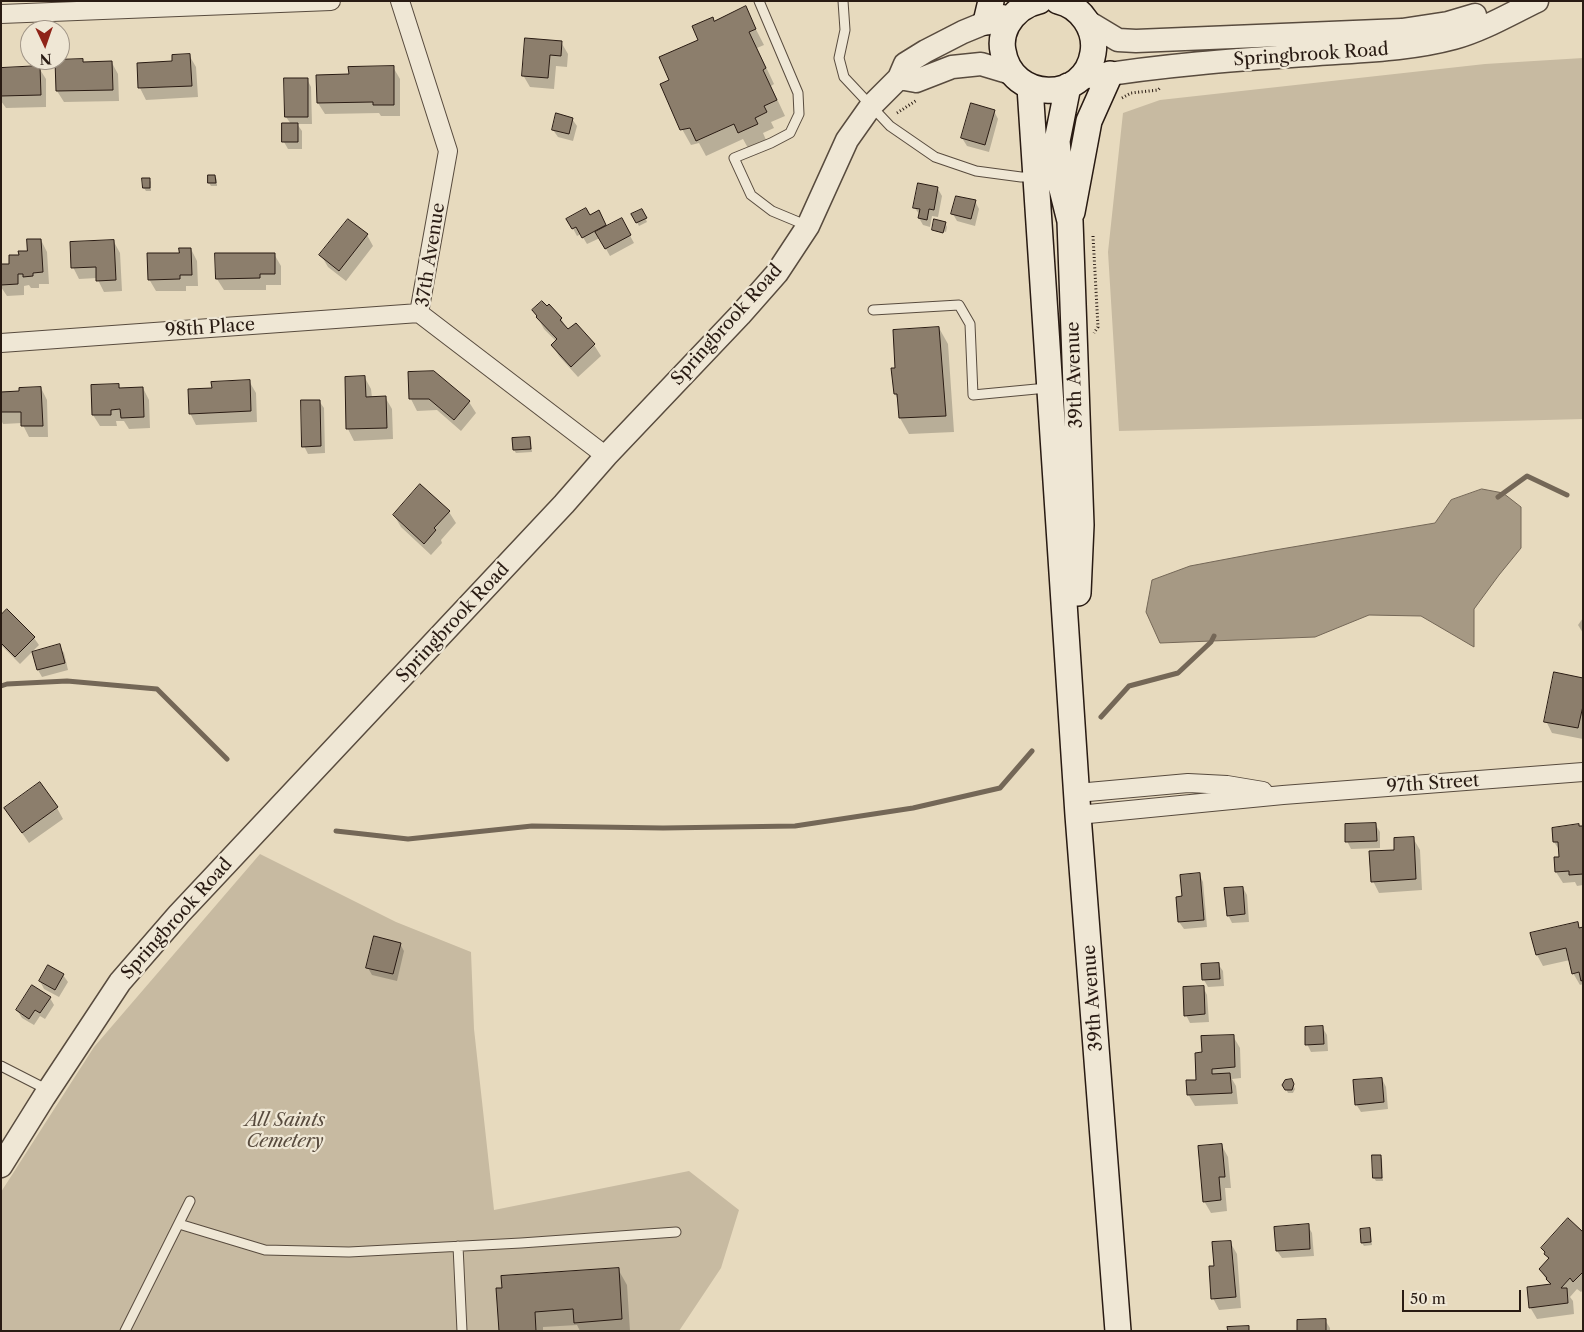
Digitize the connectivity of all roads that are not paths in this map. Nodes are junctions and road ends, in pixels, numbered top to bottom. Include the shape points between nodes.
1 (331, 1) edge
2 (400, 1) edge
3 (759, 1) edge
4 (843, 1) edge
5 (1505, 1) edge
6 (1538, 1) edge
7 (1030, 3) edge
8 (1075, 9) edge
9 (988, 12) edge
10 (1, 14) edge
11 (1110, 74) junction
12 (899, 78) junction
13 (1020, 80) junction
14 (1073, 83) junction
15 (871, 106) junction
16 (1035, 176) junction
17 (808, 226) junction
18 (1081, 226) junction
19 (873, 310) dead end
20 (419, 313) junction
21 (1, 343) edge
22 (1050, 388) junction
23 (606, 456) junction
24 (1069, 665) junction
25 (1583, 772) edge
26 (1078, 804) junction
27 (1, 1066) edge
28 (48, 1090) junction
29 (1, 1166) edge
30 (190, 1201) dead end
31 (179, 1224) junction
32 (676, 1232) dead end
33 (458, 1246) junction
34 (125, 1331) edge
35 (462, 1331) edge
36 (1118, 1331) edge

1 - 10 street
2 - 20 street, 37th Avenue via 448,151
3 - 17 lane via 798,93 799,114 790,134 734,158 751,195 772,211
4 - 15 lane via 845,30 839,58 844,76
5 - 8 street, Springbrook Road via 1448,23 1402,30 1136,41 1118,40
6 - 11 street, Springbrook Road via 1456,37 1421,45
7 - 9 street, Springbrook Road
7 - 13 main road, 39th Avenue via 1011,18 1004,30 1002,45 1004,59
8 - 14 main road via 1093,37 1093,53 1088,68
9 - 12 street, Springbrook Road via 956,36 906,64
11 - 14 street, Springbrook Road
11 - 18 main road via 1089,121
12 - 13 street via 916,81 952,67 981,64
12 - 15 street, Springbrook Road
13 - 14 main road via 1035,89 1049,91
13 - 16 main road, 39th Avenue
14 - 18 main road, 39th Avenue via 1057,141 1061,185
15 - 16 lane via 890,126 935,157 976,171
15 - 17 street, Springbrook Road via 847,140
16 - 22 main road, 39th Avenue
17 - 23 street, Springbrook Road via 771,280
18 - 24 main road, 39th Avenue via 1081,525 1076,634
19 - 22 lane via 959,305 970,324 973,395
20 - 21 street, 98th Place
20 - 23 street, 37th Avenue
22 - 24 main road, 39th Avenue
23 - 28 street, Springbrook Road via 179,914 120,982
24 - 26 main road, 39th Avenue
25 - 26 street, 97th Street via 1283,795
26 - 36 main road, 39th Avenue
27 - 28 lane
28 - 29 street, Springbrook Road
30 - 31 lane
31 - 33 lane via 264,1250 349,1252
31 - 34 lane
32 - 33 lane
33 - 35 lane

